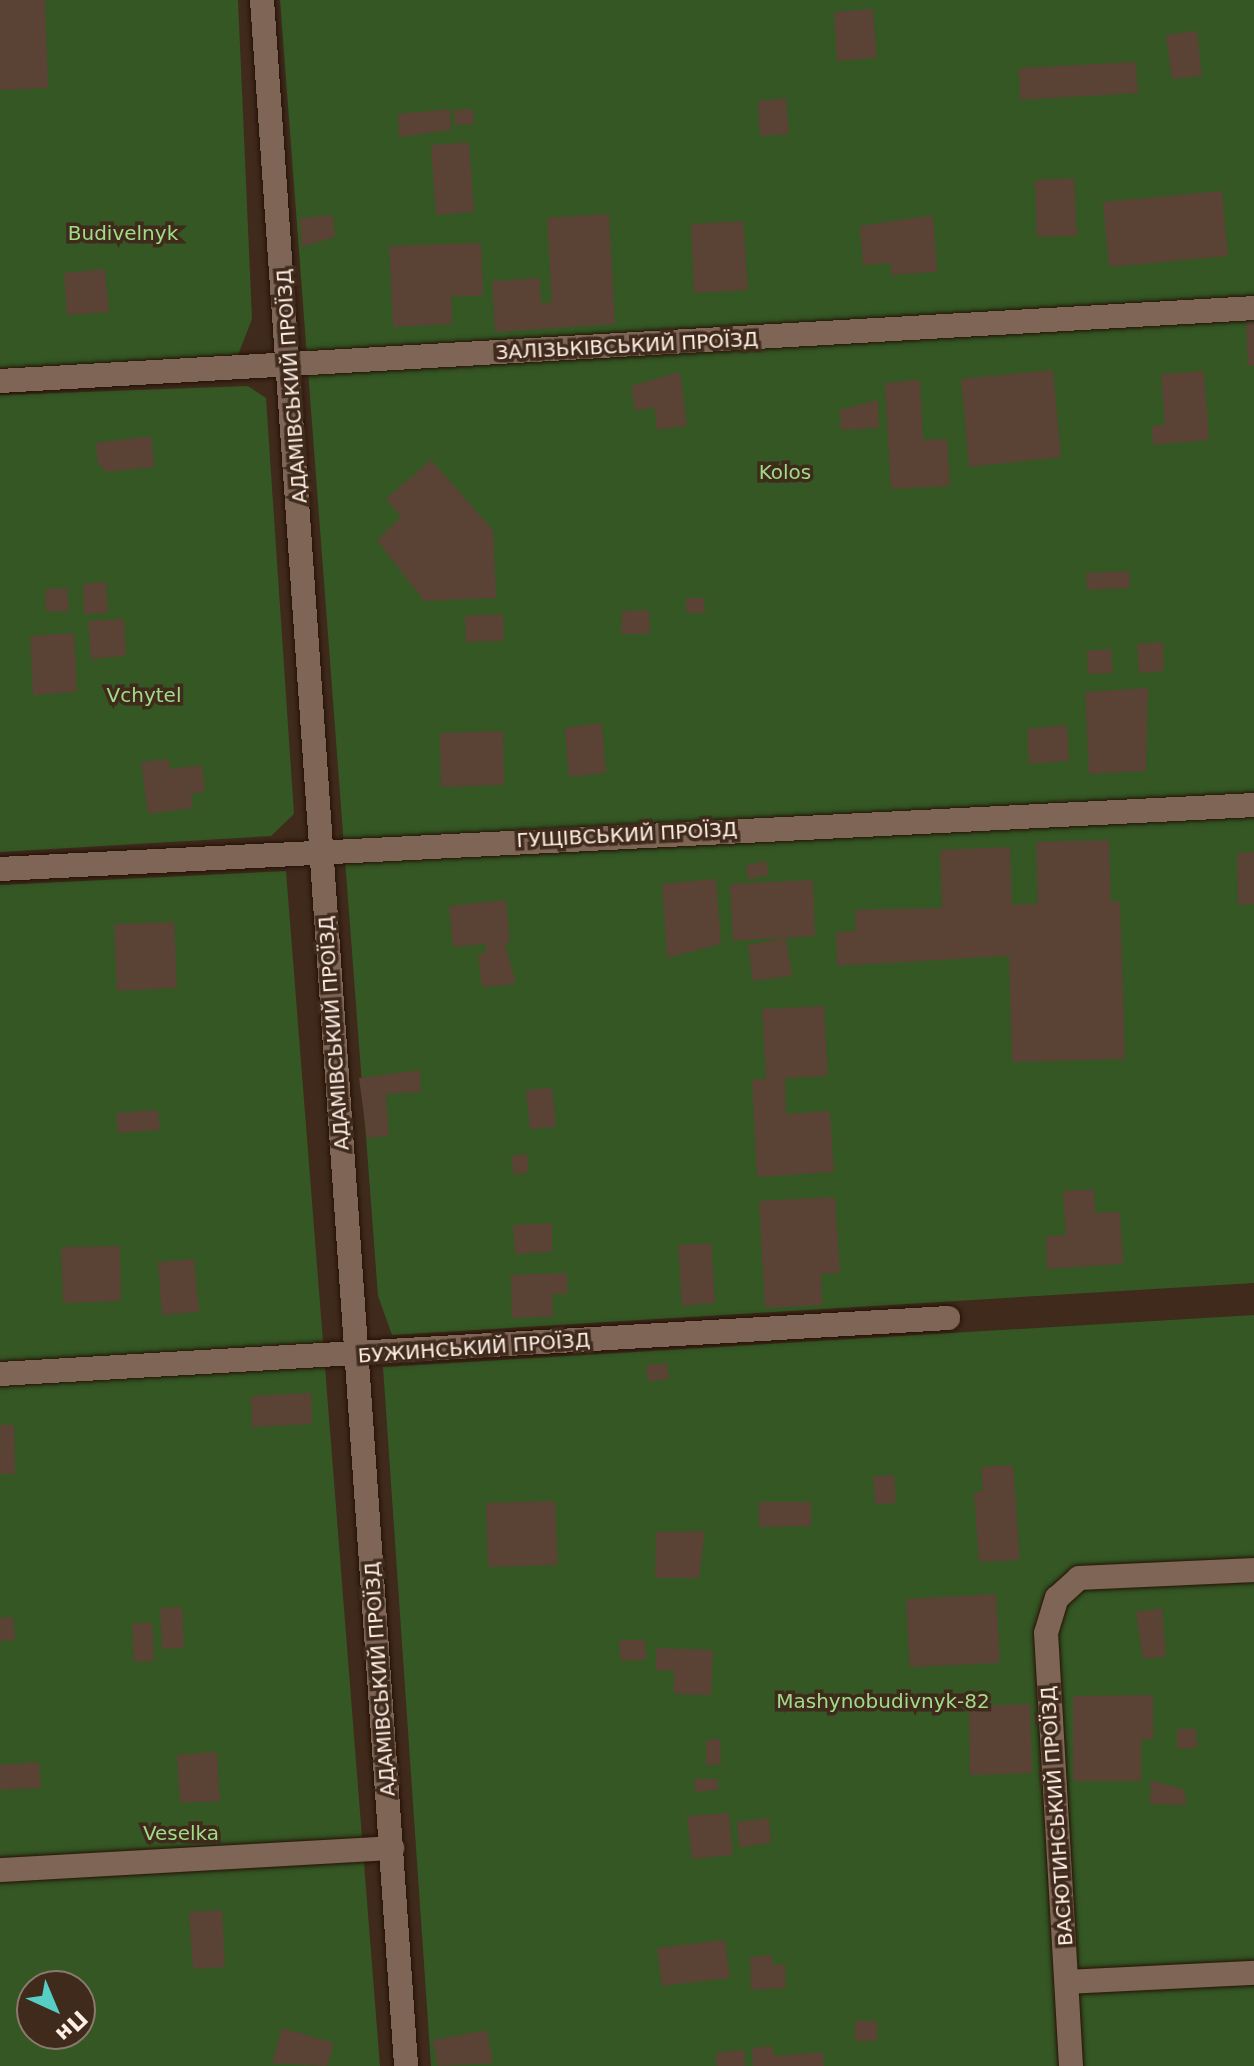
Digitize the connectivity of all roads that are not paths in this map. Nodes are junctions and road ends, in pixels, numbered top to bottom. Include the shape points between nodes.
1 (262, 0) edge
2 (1254, 308) edge
3 (293, 366) junction
4 (0, 381) edge
5 (1254, 805) edge
6 (320, 850) junction
7 (0, 869) edge
8 (948, 1318) dead end
9 (357, 1355) junction
10 (0, 1374) edge
11 (1254, 1570) edge
12 (392, 1848) junction
13 (0, 1870) edge
14 (1254, 1973) edge
15 (1067, 1982) junction
16 (406, 2066) edge
17 (1071, 2066) edge

1 - 3 lane, АДАМІВСЬКИЙ ПРОЇЗД
2 - 3 lane, ЗАЛІЗЬКІВСЬКИЙ ПРОЇЗД
3 - 4 lane, ЗАЛІЗЬКІВСЬКИЙ ПРОЇЗД
3 - 6 lane, АДАМІВСЬКИЙ ПРОЇЗД
5 - 6 lane, ГУЩІВСЬКИЙ ПРОЇЗД
6 - 7 lane, ГУЩІВСЬКИЙ ПРОЇЗД
6 - 9 lane, АДАМІВСЬКИЙ ПРОЇЗД
8 - 9 lane, БУЖИНСЬКИЙ ПРОЇЗД
9 - 10 lane, БУЖИНСЬКИЙ ПРОЇЗД
9 - 12 lane, АДАМІВСЬКИЙ ПРОЇЗД
11 - 15 lane, ВАСЮТИНСЬКИЙ ПРОЇЗД via 1079,1578 1057,1598 1046,1633
12 - 13 lane
12 - 16 lane, АДАМІВСЬКИЙ ПРОЇЗД
14 - 15 lane
15 - 17 lane, ВАСЮТИНСЬКИЙ ПРОЇЗД

